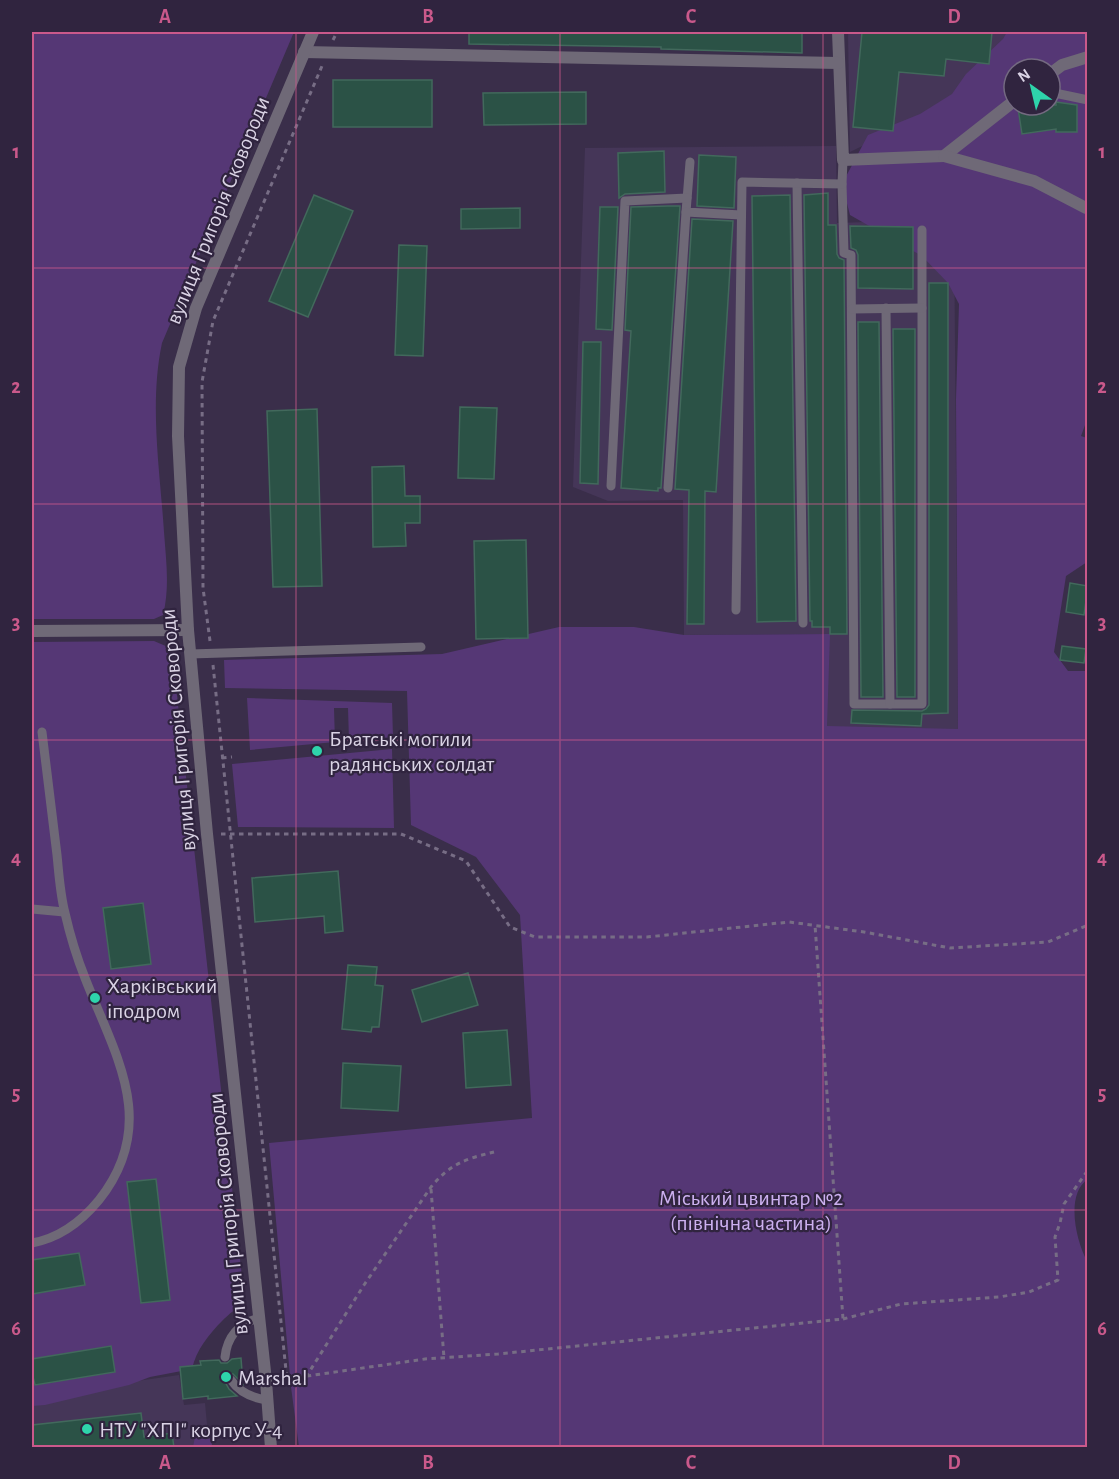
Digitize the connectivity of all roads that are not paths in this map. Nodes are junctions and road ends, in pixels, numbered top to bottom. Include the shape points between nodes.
1 (313, 32) edge
2 (838, 32) edge
3 (304, 52) junction
4 (1088, 57) edge
5 (838, 63) junction
6 (1062, 65) edge
7 (1062, 95) edge
8 (1088, 100) edge
9 (1002, 110) edge
10 (944, 156) junction
11 (843, 160) junction
12 (690, 162) dead end
13 (797, 183) junction
14 (842, 184) junction
15 (687, 198) junction
16 (1086, 208) dead end
17 (686, 212) junction
18 (741, 215) junction
19 (922, 230) dead end
20 (922, 308) junction
21 (852, 309) junction
22 (886, 309) junction
23 (611, 486) dead end
24 (668, 488) dead end
25 (736, 610) dead end
26 (802, 623) dead end
27 (188, 630) junction
28 (32, 631) edge
29 (421, 647) dead end
30 (190, 654) junction
31 (890, 704) junction
32 (42, 732) dead end
33 (32, 909) edge
34 (64, 912) junction
35 (32, 1243) edge
36 (259, 1318) junction
37 (225, 1357) dead end
38 (231, 1380) dead end
39 (267, 1400) junction
40 (271, 1448) edge

1 - 3 street, вулиця Григорія Сковороди
2 - 5 street
3 - 5 street
3 - 27 street, вулиця Григорія Сковороди via 196,308 179,367 178,436
4 - 6 street
5 - 11 street
7 - 8 lane
9 - 10 street
10 - 11 street
10 - 16 street via 1035,181
11 - 14 lane
12 - 15 lane
13 - 14 lane
13 - 18 lane via 742,182
13 - 26 lane
14 - 21 lane via 844,253 851,255
15 - 17 lane
15 - 23 lane via 625,201
17 - 18 lane
17 - 24 lane
18 - 25 lane
19 - 20 lane
20 - 22 lane
20 - 31 lane via 922,704
21 - 22 lane
21 - 31 lane via 854,704
22 - 31 lane
27 - 28 street
27 - 30 street, вулиця Григорія Сковороди
29 - 30 lane
30 - 36 street, вулиця Григорія Сковороди
32 - 34 lane
33 - 34 lane
34 - 35 lane via 84,976 126,1082 130,1119 118,1168 106,1191 70,1227 48,1240
36 - 37 lane via 246,1322 233,1333
36 - 39 street, вулиця Григорія Сковороди
38 - 39 lane via 244,1393
39 - 40 street, вулиця Григорія Сковороди

